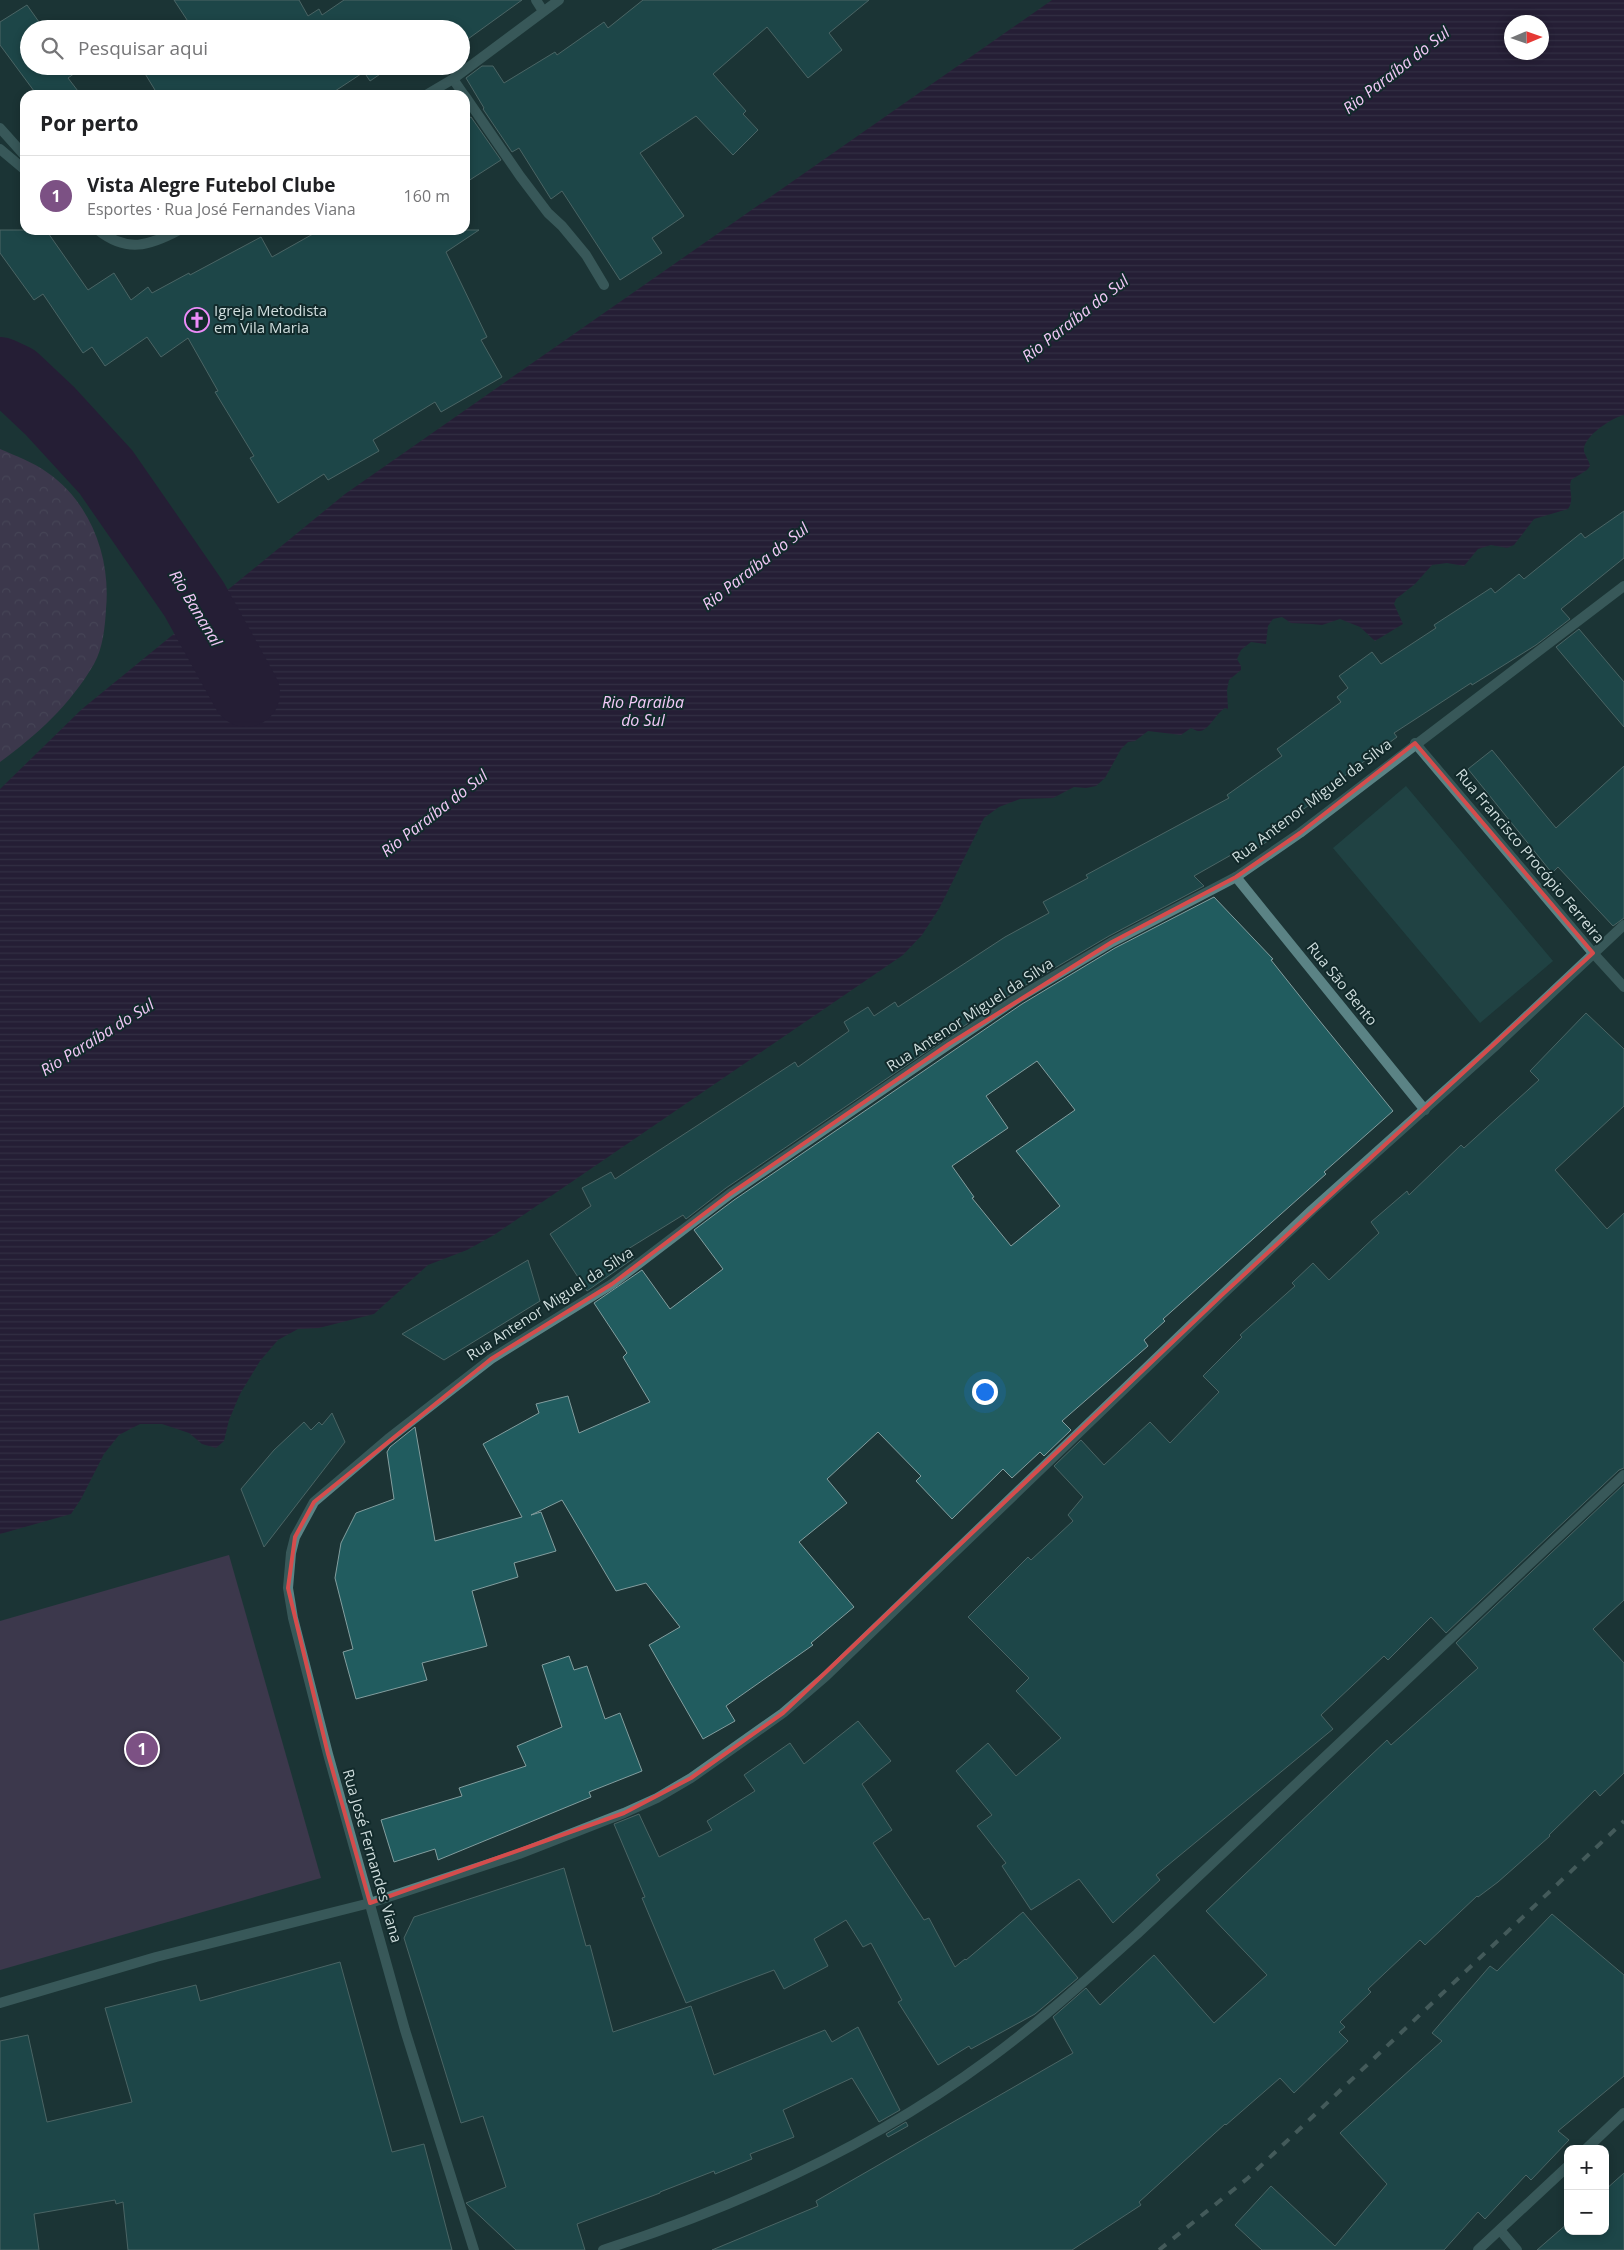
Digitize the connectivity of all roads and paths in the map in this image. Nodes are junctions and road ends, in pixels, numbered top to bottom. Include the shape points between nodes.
1 (536, 0) edge
2 (560, 0) edge
3 (543, 11) junction
4 (470, 66) edge
5 (458, 75) edge
6 (453, 79) junction
7 (434, 90) edge
8 (461, 90) edge
9 (470, 103) edge
10 (0, 128) edge
11 (0, 149) edge
12 (20, 150) edge
13 (20, 166) edge
14 (104, 235) edge
15 (170, 235) edge
16 (604, 285) dead end
17 (1624, 586) edge
18 (1415, 743) junction
19 (1236, 877) junction
20 (1624, 925) edge
21 (1593, 953) junction
22 (1624, 987) edge
23 (1425, 1110) junction
24 (1624, 1475) edge
25 (339, 1479) joint
26 (370, 1903) junction
27 (0, 2003) edge
28 (1624, 2112) edge
29 (1590, 2145) edge
30 (1564, 2170) edge
31 (1500, 2230) junction
32 (474, 2250) edge
33 (603, 2250) edge
34 (1478, 2250) edge
35 (1517, 2250) edge

1 - 3 street
2 - 3 street
3 - 4 street
5 - 6 street
6 - 7 street
6 - 8 street
9 - 16 street via 548,213 586,255
10 - 12 street
11 - 13 street
14 - 15 street via 134,246
17 - 18 street, Rua Antenor Miguel da Silva
18 - 19 street, Rua Antenor Miguel da Silva via 1300,833
18 - 21 street, Rua Francisco Procópio Ferreira
19 - 23 street, Rua São Bento
19 - 25 street, Rua Antenor Miguel da Silva via 1112,942 1018,998 730,1194 612,1284 491,1359
20 - 21 street
21 - 22 street, Rua Francisco Procópio Ferreira
21 - 23 street
23 - 26 street via 1312,1210 826,1676 783,1713 657,1798 519,1854
24 - 33 street via 1137,1934 990,2059 914,2110 843,2149 699,2216
25 - 26 street, Rua José Fernandes Viana via 314,1502 304,1518 291,1553 288,1588 326,1745
26 - 27 street via 156,1957
26 - 32 street, Rua José Fernandes Viana via 405,2030
28 - 29 street
30 - 31 street
31 - 34 street
31 - 35 street

